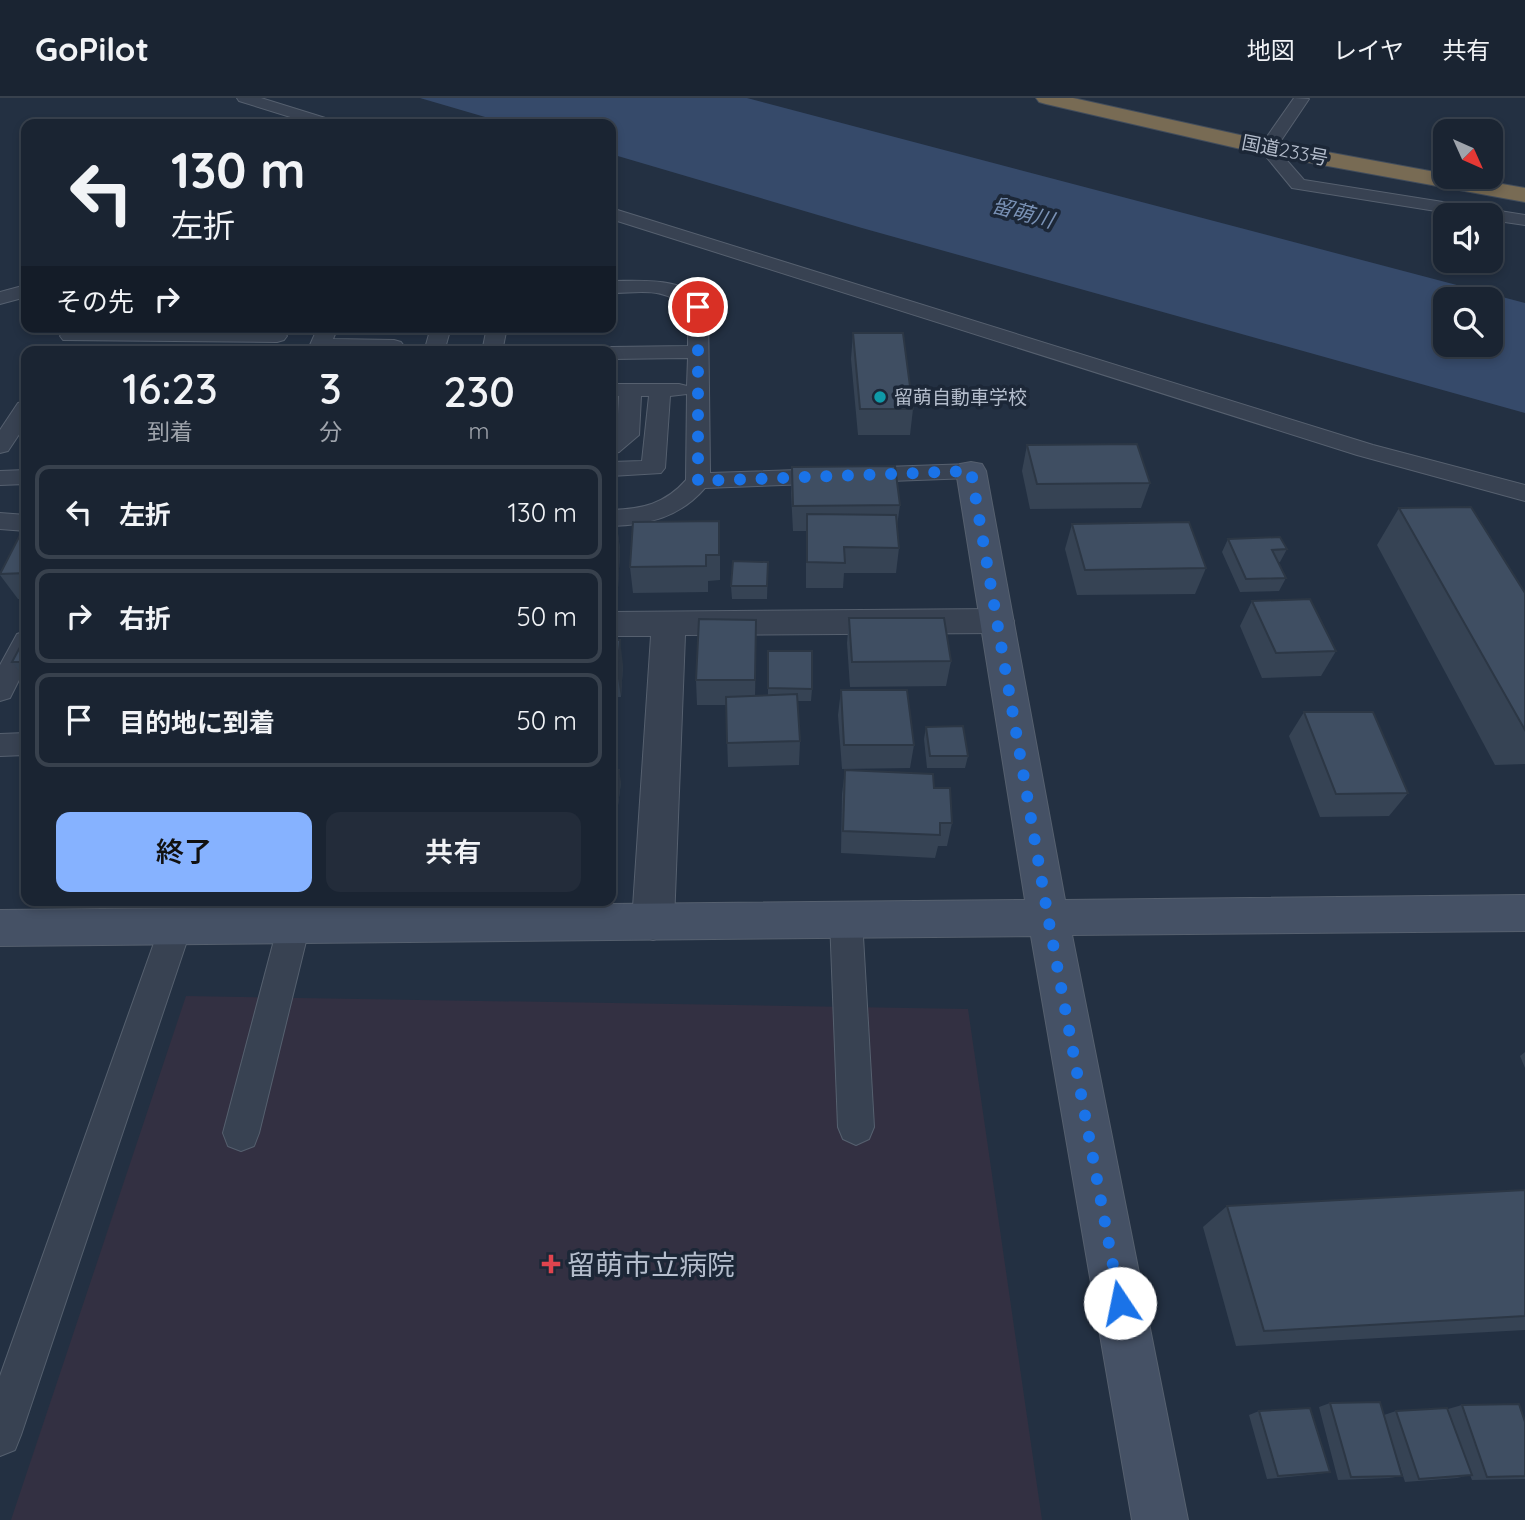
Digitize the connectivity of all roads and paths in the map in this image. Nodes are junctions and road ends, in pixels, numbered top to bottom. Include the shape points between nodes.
1 (245, 98) edge
2 (1046, 98) edge
3 (1128, 98) edge
4 (1301, 99) edge
5 (312, 119) edge
6 (1272, 139) junction
7 (1433, 158) edge
8 (1503, 169) edge
9 (1525, 173) edge
10 (1525, 195) edge
11 (616, 215) edge
12 (1525, 220) edge
13 (616, 287) edge
14 (21, 292) edge
15 (0, 298) edge
16 (125, 333) edge
17 (140, 333) edge
18 (213, 333) edge
19 (226, 333) edge
20 (325, 333) edge
21 (68, 338) edge
22 (276, 338) edge
23 (178, 344) edge
24 (394, 346) edge
25 (697, 352) junction
26 (616, 353) edge
27 (620, 390) edge
28 (660, 390) junction
29 (697, 390) junction
30 (21, 415) edge
31 (616, 443) edge
32 (0, 446) edge
33 (616, 469) edge
34 (971, 471) joint
35 (21, 477) edge
36 (0, 478) edge
37 (698, 481) junction
38 (1525, 493) edge
39 (616, 518) edge
40 (997, 621) junction
41 (616, 624) edge
42 (669, 624) junction
43 (21, 651) edge
44 (0, 691) edge
45 (21, 744) edge
46 (0, 745) edge
47 (1525, 913) edge
48 (281, 917) edge
49 (1048, 917) junction
50 (846, 919) junction
51 (653, 922) junction
52 (176, 926) junction
53 (0, 928) edge
54 (856, 1127) dead end
55 (241, 1132) dead end
56 (0, 1435) edge
57 (1160, 1520) edge

1 - 5 lane
2 - 6 highway, 国道233号
3 - 6 highway, 国道233号
4 - 6 lane
6 - 7 highway, 国道233号
6 - 10 highway, 国道233号
6 - 12 lane via 1298,184
8 - 9 highway
11 - 38 lane via 1365,450
13 - 25 lane via 681,292 698,307
14 - 15 lane
16 - 21 lane
17 - 23 lane
18 - 23 lane
19 - 22 lane
20 - 24 lane via 320,345
25 - 26 lane
25 - 29 lane
27 - 28 lane
27 - 31 lane via 628,435
28 - 29 lane
28 - 33 lane via 653,468
29 - 37 lane
30 - 32 lane
34 - 37 lane
34 - 40 street
35 - 36 lane
37 - 39 lane via 685,499 661,512
40 - 42 street
40 - 49 street
41 - 42 street
42 - 51 street
43 - 44 lane
45 - 46 lane
47 - 49 street
48 - 51 street
48 - 52 street
48 - 55 lane
49 - 50 street
49 - 57 street
50 - 51 street
50 - 54 lane
52 - 53 street
52 - 56 lane

